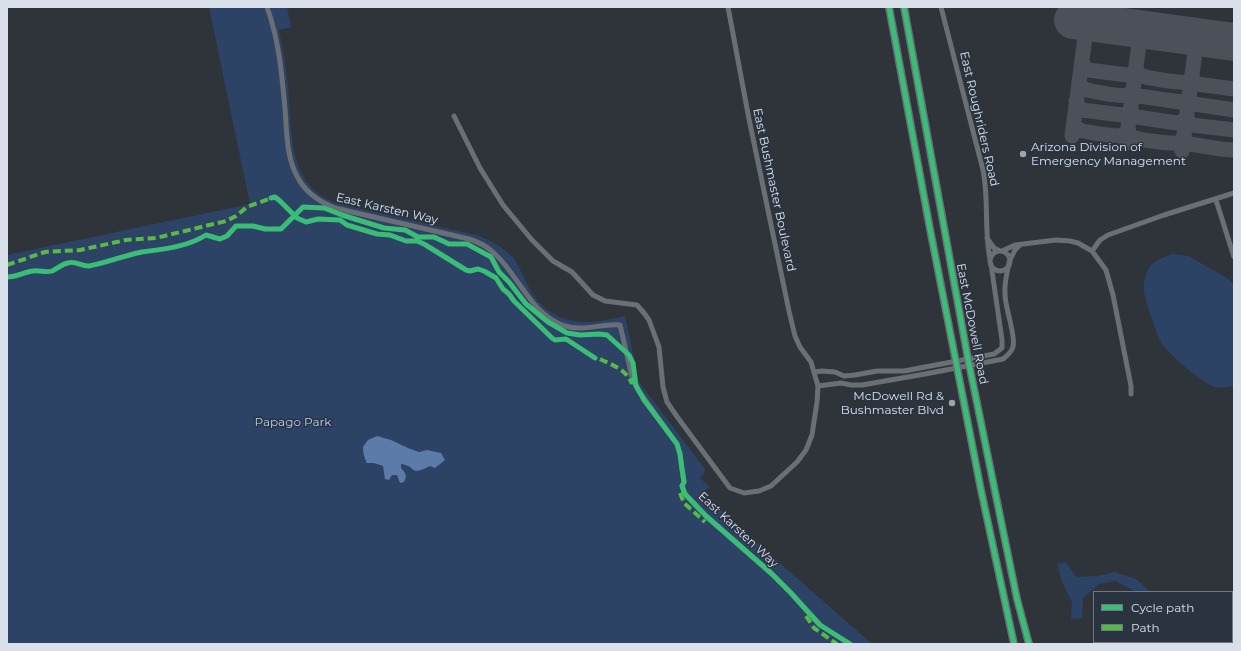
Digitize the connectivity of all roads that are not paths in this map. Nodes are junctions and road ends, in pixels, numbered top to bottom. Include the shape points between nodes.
1 (267, 7) edge
2 (728, 7) edge
3 (888, 7) edge
4 (904, 7) edge
5 (941, 7) edge
6 (454, 116) dead end
7 (1234, 193) edge
8 (1216, 200) junction
9 (987, 238) junction
10 (1020, 245) junction
11 (1001, 251) junction
12 (1092, 251) junction
13 (1234, 257) edge
14 (990, 261) junction
15 (1009, 263) junction
16 (969, 362) junction
17 (957, 365) junction
18 (814, 372) junction
19 (818, 386) junction
20 (1131, 394) dead end
21 (850, 644) edge
22 (1014, 644) edge
23 (1029, 644) edge

1 - 21 street, East Karsten Way via 280,60 289,153 298,179 308,191 321,202 335,208 469,239 483,245 501,260 526,295 554,321 578,328 610,324 620,326 632,377 638,390 677,444 685,494 724,533 776,578 820,625
2 - 18 street, East Bushmaster Boulevard via 789,311 795,336 812,362
3 - 17 main road, East McDowell Road
4 - 16 main road, East McDowell Road
5 - 9 street, East Roughriders Road via 983,170
6 - 19 street via 480,168 503,205 532,240 553,261 572,272 593,295 605,301 637,305 644,313 659,346 667,402 730,488 744,493 759,491 770,486 797,462 809,445
7 - 8 street
8 - 12 street via 1108,235 1100,240
8 - 13 street
9 - 11 street via 994,248
9 - 14 street, East Roughriders Road
10 - 11 street
10 - 12 street via 1056,240 1070,241
10 - 15 street
11 - 14 street via 995,252
11 - 15 street via 1007,254
12 - 20 street via 1106,270 1110,282
14 - 15 street via 994,269 1000,270 1006,268
14 - 16 street via 1002,330 1002,348 994,354
15 - 16 street via 1005,294 1013,347 1002,359
16 - 17 street
16 - 23 main road, East McDowell Road via 1017,599
17 - 18 street via 904,371 877,371 855,376 844,376 835,372
17 - 19 street via 862,385 840,383
17 - 22 main road, East McDowell Road
18 - 19 street, East Bushmaster Boulevard

